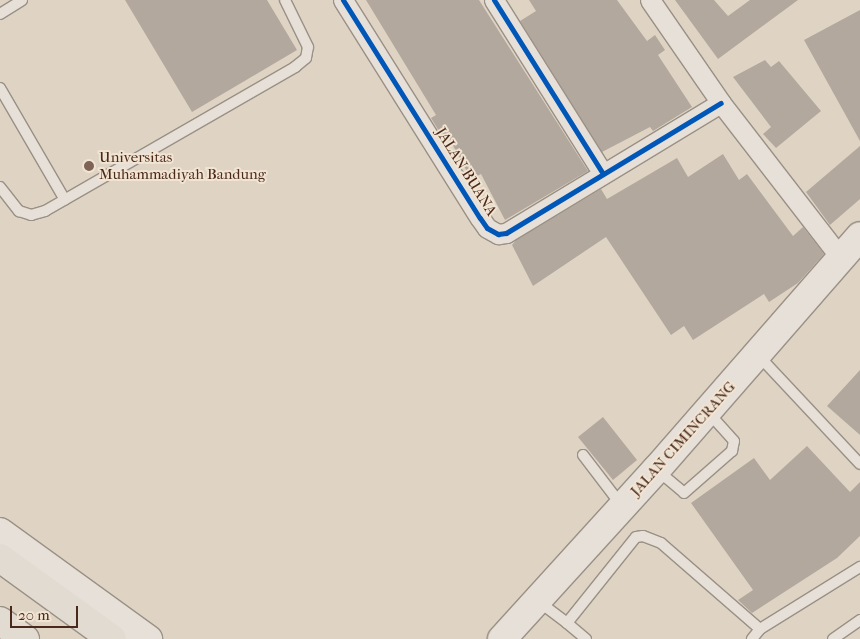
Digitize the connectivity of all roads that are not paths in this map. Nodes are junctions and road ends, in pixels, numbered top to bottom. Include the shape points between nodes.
1 (22, 0) edge
2 (285, 0) edge
3 (343, 0) edge
4 (494, 0) edge
5 (650, 0) edge
6 (0, 14) edge
7 (0, 88) edge
8 (721, 103) junction
9 (603, 174) junction
10 (0, 187) edge
11 (64, 200) junction
12 (860, 236) edge
13 (841, 258) junction
14 (758, 354) junction
15 (708, 411) junction
16 (583, 455) dead end
17 (860, 464) edge
18 (656, 470) junction
19 (622, 507) junction
20 (0, 532) edge
21 (0, 558) edge
22 (860, 567) edge
23 (537, 600) junction
24 (860, 620) edge
25 (0, 621) edge
26 (567, 623) junction
27 (760, 629) junction
28 (25, 639) edge
29 (112, 639) edge
30 (148, 639) edge
31 (502, 639) edge
32 (586, 639) edge
33 (752, 639) edge
34 (833, 639) edge

1 - 6 lane
2 - 11 lane via 304,33 308,47 306,58
3 - 9 street, JALAN BUANA via 487,228 506,233
4 - 9 street
5 - 8 street
7 - 11 lane
8 - 9 street, JALAN BUANA
8 - 13 street
10 - 11 lane via 19,211 31,215
12 - 13 main road, JALAN CIMINCRANG
13 - 14 main road, JALAN CIMINCRANG
14 - 15 main road, JALAN CIMINCRANG
14 - 17 lane
15 - 18 main road, JALAN CIMINCRANG
15 - 18 lane via 734,441 732,451 684,493
16 - 19 lane
18 - 19 main road, JALAN CIMINCRANG
19 - 23 main road, JALAN CIMINCRANG
20 - 30 main road
21 - 29 highway
22 - 27 lane
23 - 26 lane
23 - 31 main road, JALAN CIMINCRANG
24 - 34 lane
25 - 28 highway
26 - 27 lane via 636,537 643,536 661,543
26 - 32 lane
27 - 33 lane

